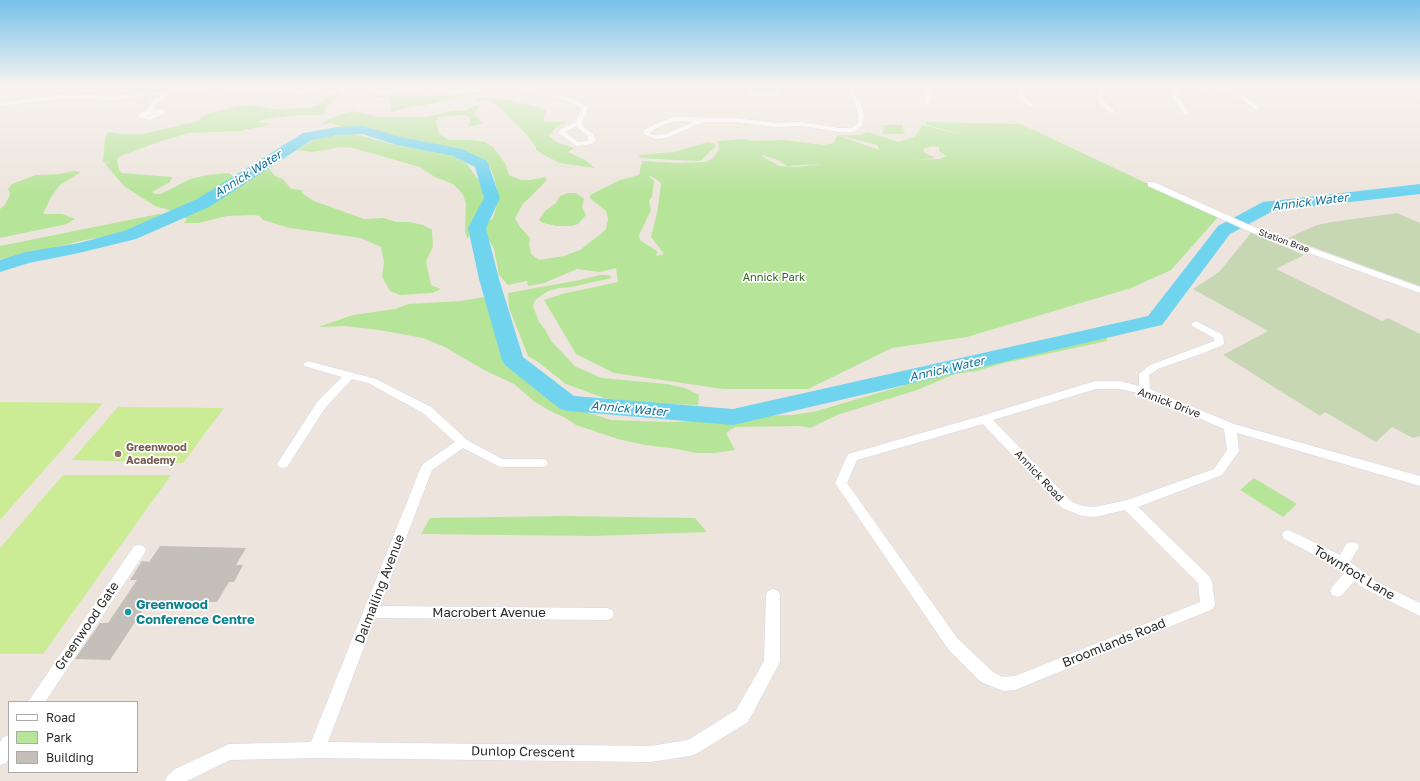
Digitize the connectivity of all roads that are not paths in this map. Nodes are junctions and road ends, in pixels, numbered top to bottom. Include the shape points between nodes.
1 (669, 120) edge
2 (702, 120) edge
3 (720, 120) edge
4 (861, 120) edge
5 (1151, 184) dead end
6 (1420, 290) edge
7 (1196, 324) dead end
8 (308, 364) dead end
9 (350, 375) junction
10 (1145, 391) junction
11 (985, 419) junction
12 (1230, 427) junction
13 (463, 443) junction
14 (283, 464) dead end
15 (542, 464) dead end
16 (1420, 481) edge
17 (841, 483) joint
18 (1128, 505) junction
19 (1289, 535) dead end
20 (1352, 547) dead end
21 (139, 550) dead end
22 (1348, 568) junction
23 (1337, 591) dead end
24 (773, 596) dead end
25 (1420, 610) edge
26 (371, 612) junction
27 (607, 614) dead end
28 (37, 701) edge
29 (8, 745) edge
30 (316, 750) junction
31 (0, 757) edge
32 (174, 781) edge

1 - 2 street via 646,131 646,134 655,137 666,136
3 - 4 street via 776,125 802,124 852,130 856,129
5 - 6 street, Station Brae via 1251,229
7 - 10 street via 1219,337 1219,343 1154,367 1144,374
8 - 9 street
9 - 13 street via 372,381 427,410
9 - 14 street via 321,406
10 - 11 street, Annick Drive via 1120,385 1096,385
10 - 12 street, Annick Drive
11 - 17 street, Annick Drive via 852,457
11 - 18 street, Annick Road via 1067,505 1082,511 1095,512
12 - 16 street, Annick Drive
12 - 18 street via 1233,451 1218,472
13 - 15 street via 500,463
13 - 26 street, Dalmailing Avenue via 427,467
17 - 18 street, Broomlands Road via 953,644 987,677 1003,684 1015,683 1208,605 1205,581
19 - 22 street, Townfoot Lane
20 - 22 street
21 - 28 street, Greenwood Gate
22 - 23 street
22 - 25 street, Townfoot Lane via 1370,585
24 - 30 street, Dunlop Crescent via 772,662 742,716 690,748 650,754
26 - 27 street, Macrobert Avenue
26 - 30 street, Dalmailing Avenue
29 - 31 street
30 - 32 street, Dunlop Crescent via 229,752 180,774

